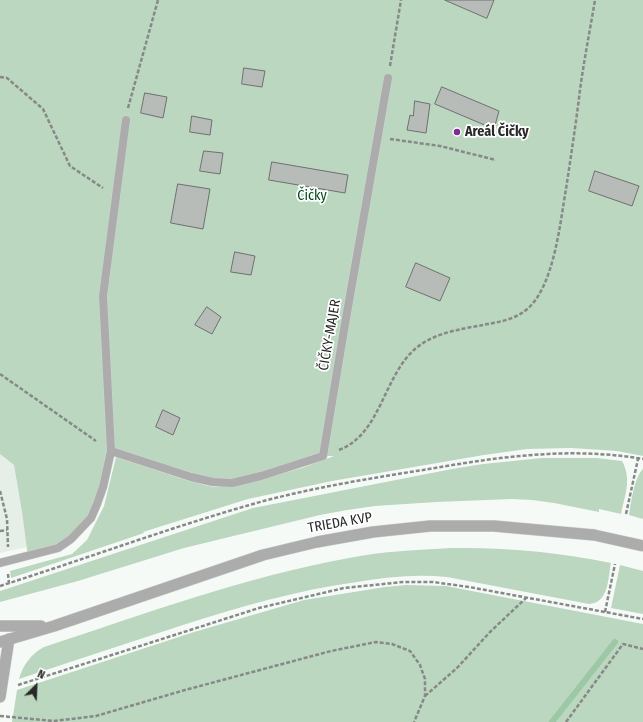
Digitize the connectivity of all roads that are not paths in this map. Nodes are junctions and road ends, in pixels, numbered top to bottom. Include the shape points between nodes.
1 (388, 78) road end
2 (126, 120) road end
3 (111, 451) junction
4 (643, 546) edge
5 (4, 562) edge
6 (0, 626) edge
7 (54, 626) junction
8 (4, 640) edge
9 (0, 694) edge

1 - 3 lane, ČIČKY-MAJER via 323,456 232,483 191,477
2 - 3 lane via 103,296
3 - 5 lane via 98,504 81,530 58,548
4 - 7 street, TRIEDA KVP, bridge via 594,535 494,526 430,526 373,532 263,555
6 - 7 street, TRIEDA KVP
7 - 8 street, TRIEDA KVP
8 - 9 street

